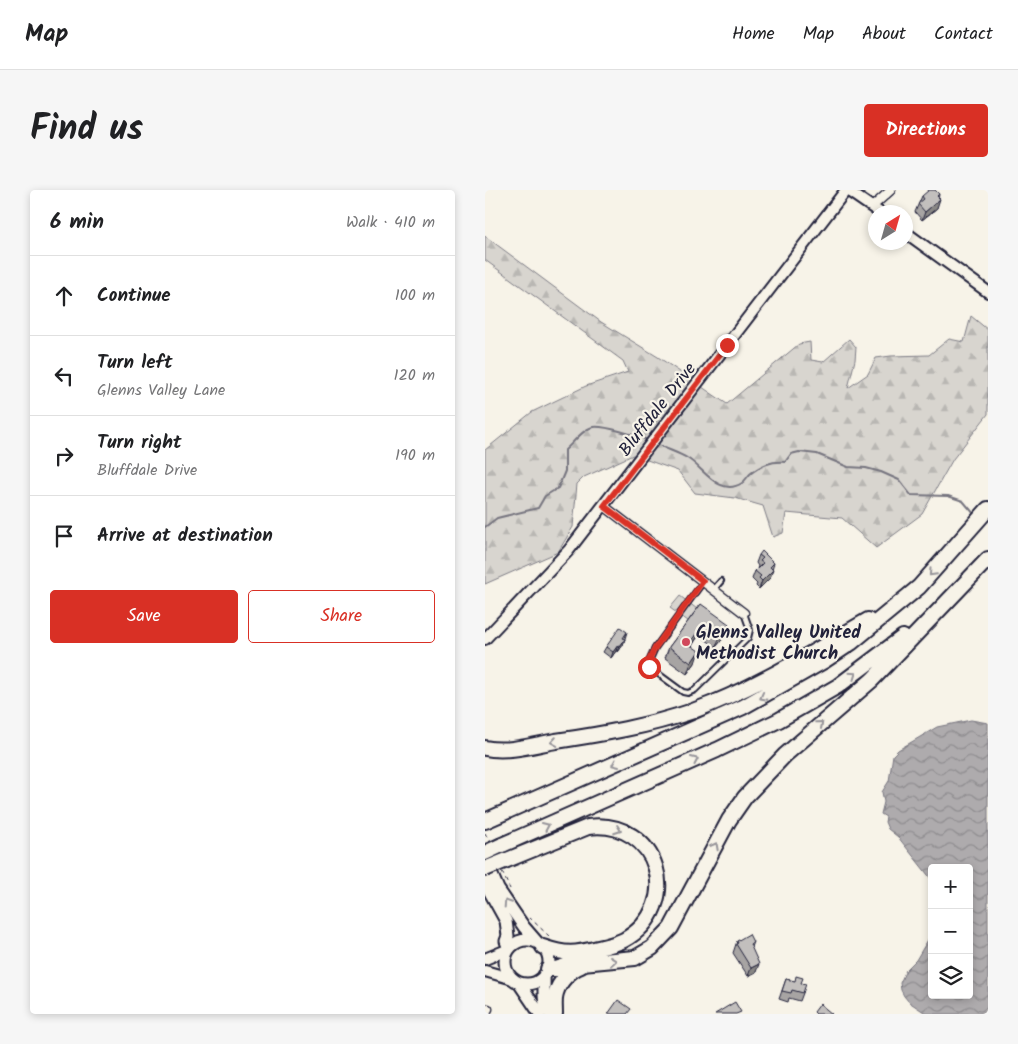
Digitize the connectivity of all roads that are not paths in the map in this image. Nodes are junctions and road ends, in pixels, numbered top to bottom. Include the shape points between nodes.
1 (846, 190) edge
2 (891, 190) edge
3 (868, 205) edge
4 (879, 205) edge
5 (913, 238) edge
6 (988, 292) edge
7 (604, 506) junction
8 (988, 509) edge
9 (987, 560) edge
10 (703, 581) junction
11 (721, 581) dead end
12 (967, 582) junction
13 (714, 589) junction
14 (904, 600) junction
15 (745, 613) joint
16 (485, 640) edge
17 (485, 748) edge
18 (488, 820) edge
19 (492, 846) edge
20 (485, 859) edge
21 (485, 869) edge
22 (485, 883) edge
23 (544, 943) junction
24 (508, 949) junction
25 (485, 959) edge
26 (586, 964) junction
27 (485, 971) edge
28 (546, 972) junction
29 (516, 981) junction
30 (540, 1014) edge
31 (550, 1014) edge
32 (555, 1014) edge

1 - 3 street
1 - 7 street, Bluffdale Drive
2 - 4 street
5 - 6 street
7 - 10 street
7 - 16 street, Bluffdale Drive via 557,564
8 -> 14 highway
9 - 12 highway
10 - 13 street
10 - 15 lane via 655,648 649,667 683,692 692,692 748,638
11 - 13 lane
19 -> 12 highway via 717,750 812,702 891,647
26 -> 12 highway via 635,958 663,938 745,797 785,755 872,680
13 - 15 street
14 -> 17 highway via 791,666 693,710 612,732 513,748
14 -> 18 highway via 851,643 770,693
23 -> 20 main road via 524,927 498,889
21 -> 23 highway, bridge via 588,827 603,825 616,828 643,844 658,875 659,891 647,919 637,930 624,940 572,954 562,954
22 - 24 main road via 506,921
23 - 24 main road via 519,941
23 - 28 main road via 549,961
24 - 25 street
24 - 29 main road via 504,963
26 - 28 highway via 572,964
26 - 32 highway via 577,967 560,984 555,994
27 - 29 street
28 - 29 main road via 533,983
28 - 31 main road via 543,1000
29 - 30 main road

